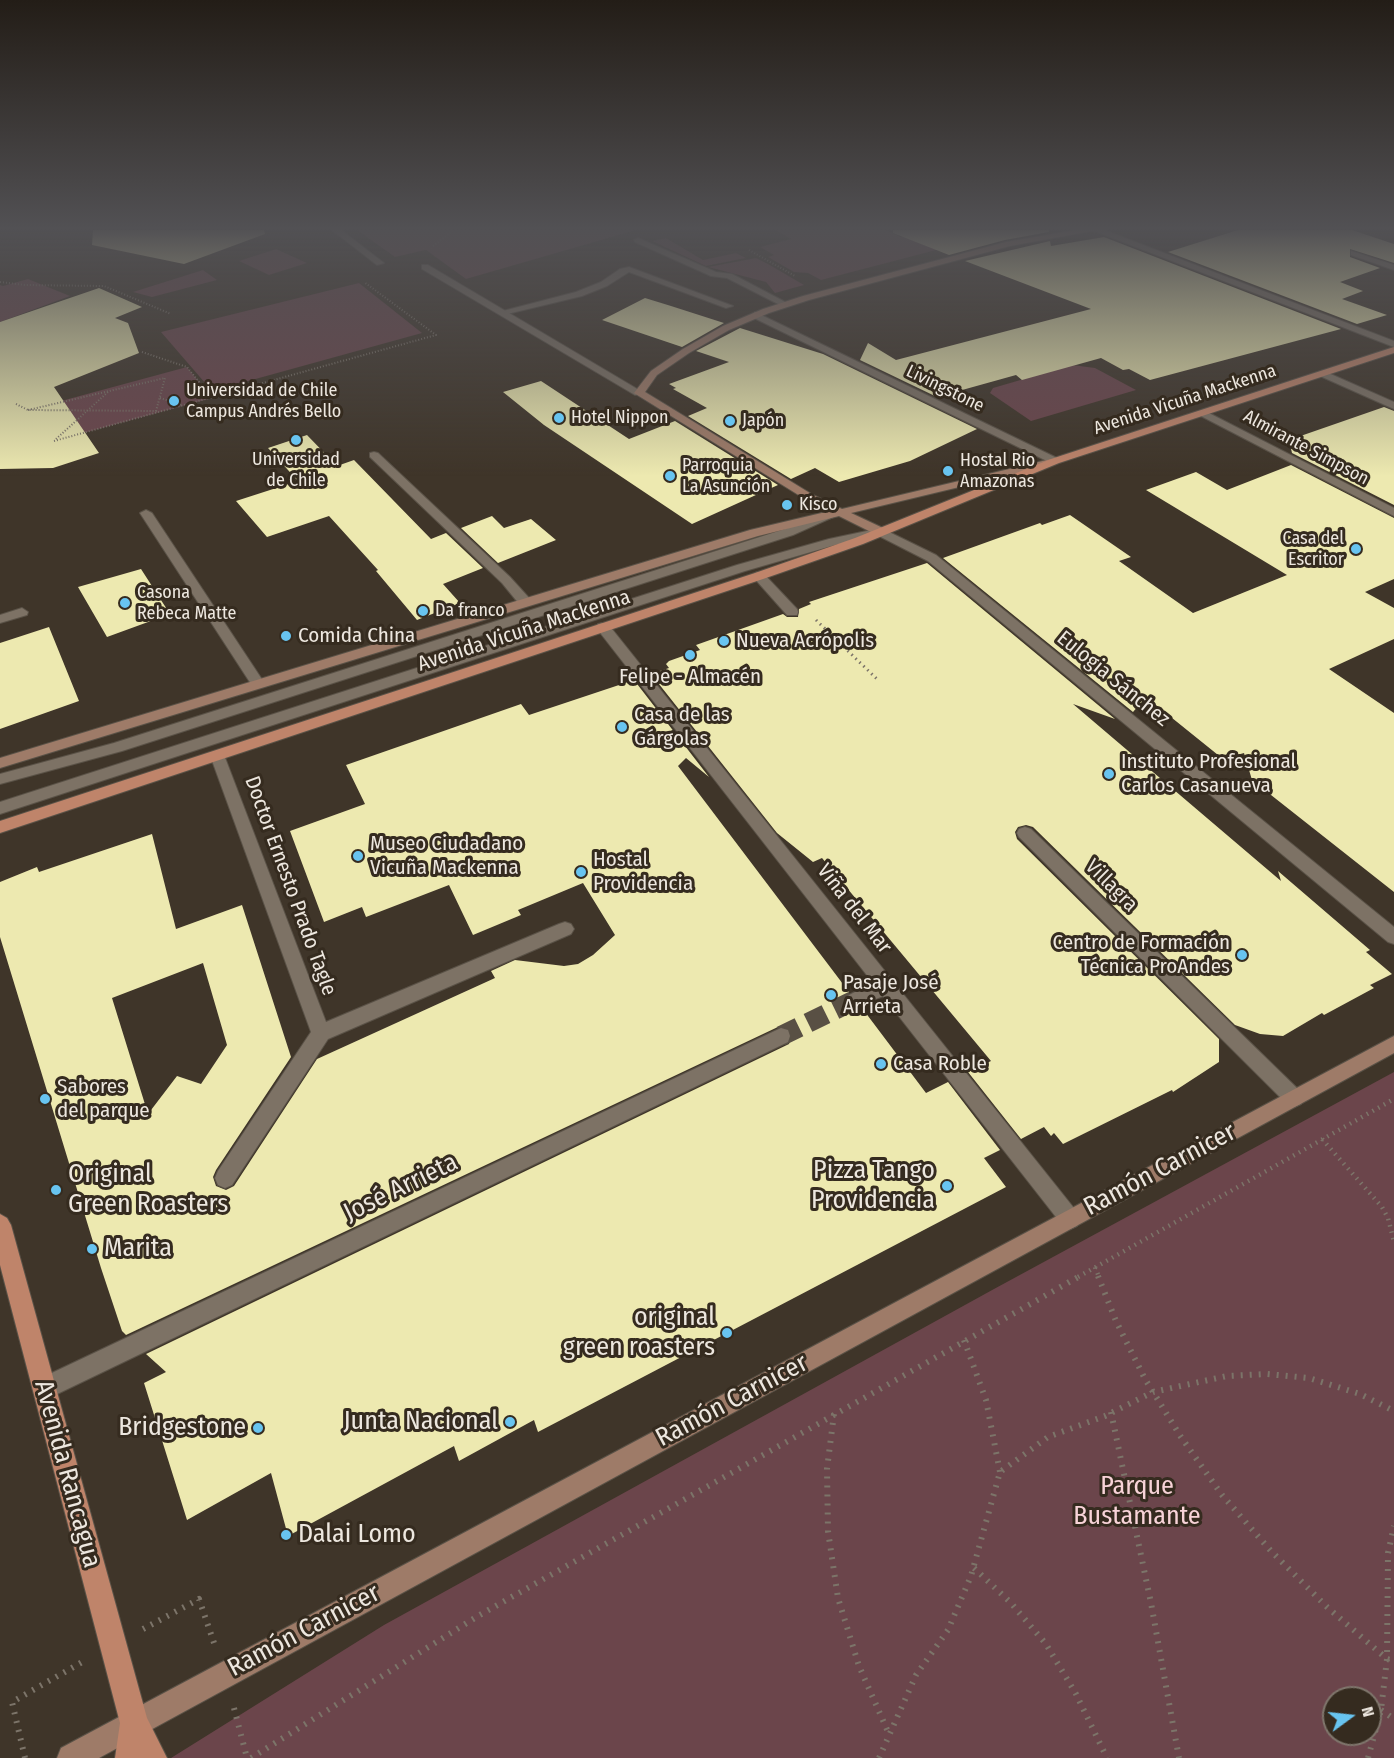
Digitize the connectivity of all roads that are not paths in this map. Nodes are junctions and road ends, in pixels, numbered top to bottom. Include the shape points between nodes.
1 (502, 312) edge
2 (763, 312) edge
3 (1310, 312) edge
4 (755, 315) junction
5 (1394, 344) edge
6 (1394, 350) edge
7 (1323, 374) junction
8 (639, 393) junction
9 (1394, 406) edge
10 (1203, 413) junction
11 (375, 455) dead end
12 (1055, 461) junction
13 (837, 512) junction
14 (146, 513) dead end
15 (1394, 513) edge
16 (881, 532) junction
17 (759, 576) junction
18 (525, 602) junction
19 (788, 607) road end
20 (22, 612) dead end
21 (0, 619) edge
22 (603, 627) junction
23 (258, 684) junction
24 (217, 754) junction
25 (0, 763) edge
26 (0, 779) edge
27 (0, 808) edge
28 (0, 827) edge
29 (1025, 833) dead end
30 (565, 929) dead end
31 (1394, 937) edge
32 (886, 986) junction
33 (855, 1000) tunnel mouth
34 (321, 1033) junction
35 (781, 1036) tunnel mouth
36 (1394, 1044) edge
37 (1294, 1098) junction
38 (225, 1178) dead end
39 (1070, 1219) junction
40 (0, 1225) edge
41 (45, 1389) junction
42 (134, 1723) junction
43 (70, 1758) edge
44 (129, 1758) edge
45 (153, 1758) edge

1 - 8 street
2 - 4 main road
3 - 5 street
4 - 8 main road via 654,372
4 - 12 street, Livingstone
6 - 7 main road, Avenida Vicuña Mackenna
7 - 9 street
7 - 10 main road, Avenida Vicuña Mackenna
8 - 13 main road
10 - 12 main road, Avenida Vicuña Mackenna
10 - 15 street, Almirante Simpson
11 - 18 street
12 - 13 main road, Avenida Vicuña Mackenna
12 - 16 main road, Avenida Vicuña Mackenna
13 - 16 main road
13 - 18 main road, Avenida Vicuña Mackenna
13 - 26 street via 732,551 127,743
14 - 23 street
16 - 17 main road, Avenida Vicuña Mackenna
16 - 27 street via 741,568
16 - 31 street, Eulogia Sánchez via 932,558
17 - 19 street
17 - 22 main road, Avenida Vicuña Mackenna
18 - 23 main road, Avenida Vicuña Mackenna
20 - 21 street
22 - 24 main road, Avenida Vicuña Mackenna
22 - 32 street, Viña del Mar
23 - 25 main road, Avenida Vicuña Mackenna
24 - 28 main road, Avenida Vicuña Mackenna
24 - 34 street, Doctor Ernesto Prado Tagle
29 - 37 street, Villagra
30 - 34 street, Doctor Ernesto Prado Tagle
32 - 33 street
32 - 39 street, Viña del Mar
34 - 38 street
35 - 41 street, José Arrieta
36 - 37 main road, Ramón Carnicer
37 - 39 main road, Ramón Carnicer
39 - 42 main road, Ramón Carnicer
40 - 41 main road, Avenida Rancagua
41 - 42 main road, Avenida Rancagua
42 - 43 main road, Ramón Carnicer
42 - 44 main road, Avenida Rancagua
42 - 45 main road, Avenida Rancagua

